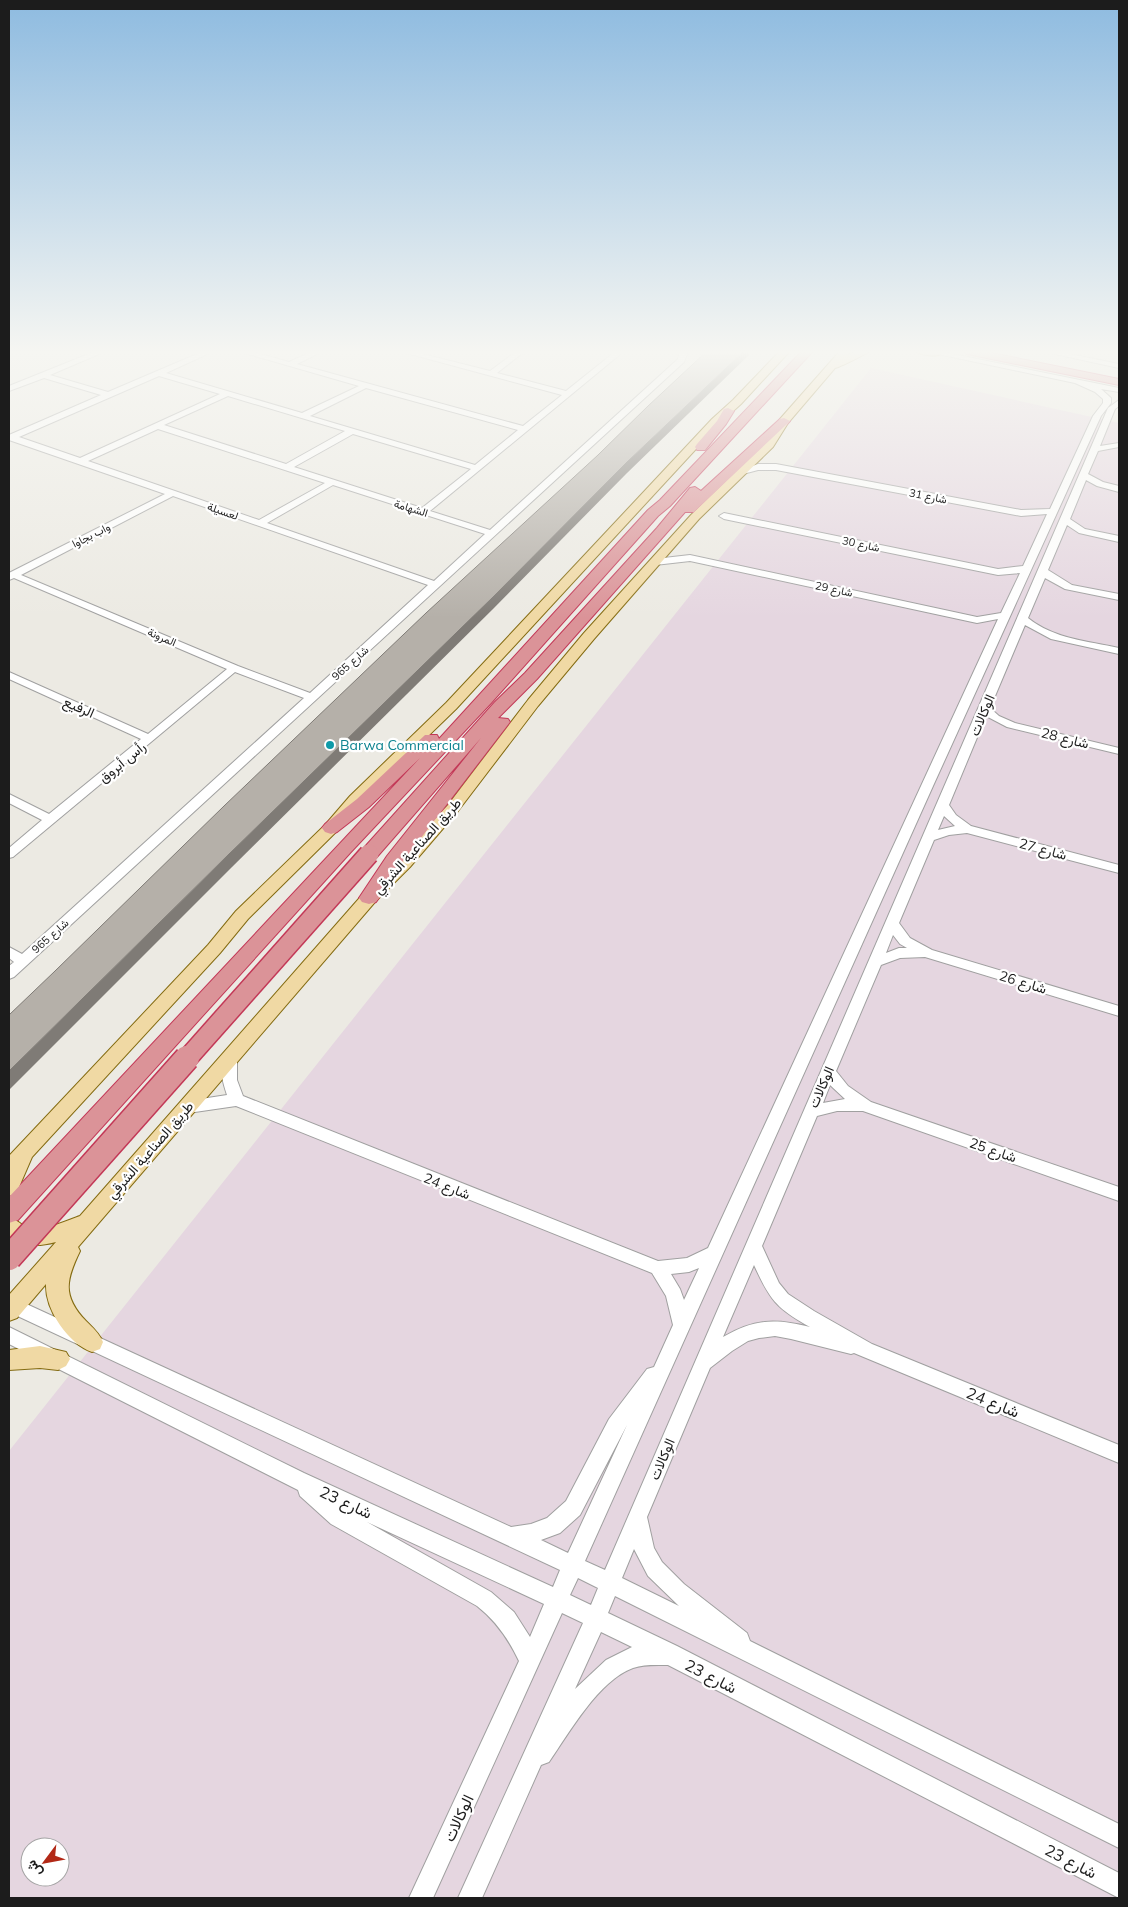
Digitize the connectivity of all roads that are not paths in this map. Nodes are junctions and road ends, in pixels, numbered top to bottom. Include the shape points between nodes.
1 (19, 440) edge
2 (127, 440) edge
3 (202, 440) edge
4 (336, 440) edge
5 (382, 440) edge
6 (511, 440) edge
7 (593, 440) edge
8 (699, 440) edge
9 (708, 440) edge
10 (728, 440) edge
11 (764, 440) edge
12 (772, 440) edge
13 (1086, 440) edge
14 (1099, 440) edge
15 (1119, 445) edge
16 (1095, 449) junction
17 (759, 455) junction
18 (81, 461) junction
19 (720, 464) dead end
20 (287, 467) junction
21 (776, 467) junction
22 (477, 468) junction
23 (743, 470) junction
24 (1084, 475) junction
25 (331, 483) junction
26 (1108, 486) junction
27 (1119, 489) edge
28 (1077, 491) junction
29 (173, 493) junction
30 (1053, 511) junction
31 (423, 512) junction
32 (653, 513) junction
33 (1021, 513) junction
34 (724, 516) dead end
35 (1065, 520) junction
36 (260, 523) junction
37 (1044, 529) junction
38 (662, 531) junction
39 (491, 533) junction
40 (1090, 534) junction
41 (1058, 537) junction
42 (674, 539) junction
43 (1119, 539) edge
44 (690, 558) junction
45 (655, 562) junction
46 (1026, 568) junction
47 (1044, 571) junction
48 (998, 572) junction
49 (11, 576) edge
50 (434, 584) junction
51 (1066, 586) junction
52 (1018, 587) junction
53 (1035, 591) junction
54 (1119, 597) edge
55 (1005, 615) junction
56 (977, 620) junction
57 (1023, 620) junction
58 (996, 635) junction
59 (1048, 635) junction
60 (1013, 641) junction
61 (1119, 651) edge
62 (234, 668) junction
63 (510, 671) junction
64 (9, 675) edge
65 (531, 676) junction
66 (312, 698) junction
67 (984, 709) junction
68 (1010, 725) junction
69 (974, 731) junction
70 (150, 739) junction
71 (1119, 751) edge
72 (9, 798) edge
73 (943, 806) junction
74 (51, 820) junction
75 (332, 828) junction
76 (968, 829) junction
77 (930, 836) junction
78 (9, 854) edge
79 (1119, 869) edge
80 (369, 898) junction
81 (892, 924) junction
82 (9, 952) edge
83 (927, 953) junction
84 (23, 961) junction
85 (876, 962) junction
86 (9, 974) edge
87 (1119, 1011) edge
88 (230, 1059) junction
89 (828, 1071) junction
90 (237, 1100) junction
91 (866, 1106) junction
92 (188, 1107) junction
93 (810, 1112) junction
94 (28, 1150) junction
95 (9, 1169) edge
96 (9, 1176) edge
97 (9, 1188) edge
98 (1119, 1194) edge
99 (9, 1213) edge
100 (87, 1222) junction
101 (9, 1226) edge
102 (753, 1246) junction
103 (715, 1253) junction
104 (9, 1258) edge
105 (658, 1268) junction
106 (10, 1307) edge
107 (682, 1324) junction
108 (9, 1335) edge
109 (92, 1342) junction
110 (866, 1350) junction
111 (668, 1354) junction
112 (58, 1359) junction
113 (9, 1360) edge
114 (702, 1365) junction
115 (1119, 1454) edge
116 (297, 1480) junction
117 (637, 1517) junction
118 (509, 1537) junction
119 (574, 1567) junction
120 (610, 1583) junction
121 (558, 1600) junction
122 (596, 1618) junction
123 (669, 1654) junction
124 (760, 1656) junction
125 (530, 1662) junction
126 (525, 1774) junction
127 (1119, 1836) edge
128 (1119, 1886) edge
129 (421, 1898) edge
130 (470, 1898) edge

1 - 18 street, لعسيلة
2 - 18 street
3 - 20 street, الشهامة
4 - 20 street
5 - 22 street
6 - 22 street
7 - 39 street, شارع 965
8 - 75 main road via 451,706 356,799
9 - 32 highway via 658,502
10 - 32 highway
11 - 38 highway
12 - 17 main road, طريق الصناعية الشرقي
13 - 30 street, الوكالات
14 - 16 street, الوكالات
15 - 16 street
16 - 24 street, الوكالات
17 - 21 street, شارع 31 via 764,462
17 - 23 main road, طريق الصناعية الشرقي
18 - 29 street, لعسيلة
19 - 38 highway via 682,504
20 - 25 street, الشهامة
21 - 23 street, شارع 31
21 - 33 street, شارع 31
22 - 31 street
23 - 42 main road, طريق الصناعية الشرقي
24 - 26 street
24 - 28 street, الوكالات
25 - 31 street, الشهامة
25 - 36 street
26 - 27 street
26 - 28 street
28 - 35 street, الوكالات
29 - 36 street, لعسيلة
29 - 49 street, واب بجاوا
30 - 33 street, شارع 31
30 - 37 street, الوكالات
31 - 39 street, الشهامة
32 - 63 highway
33 - 37 street, شارع 31
34 - 48 street, شارع 30
35 - 40 street
35 - 41 street, الوكالات
36 - 50 street, لعسيلة
37 - 46 street, الوكالات
38 - 65 highway
39 - 50 street, شارع 965
40 - 41 street
40 - 43 street
41 - 47 street, الوكالات
42 - 44 street via 679,549
42 - 45 main road, طريق الصناعية الشرقي
44 - 45 street, شارع 29
44 - 56 street, شارع 29
45 - 80 main road, طريق الصناعية الشرقي via 539,696 453,808
46 - 48 street, شارع 30
46 - 52 street, الوكالات
47 - 51 street
47 - 53 street, الوكالات
48 - 52 street, شارع 30
49 - 62 street, المرونة
50 - 66 street, شارع 965
51 - 53 street
51 - 54 street
52 - 55 street, الوكالات
53 - 57 street, الوكالات
55 - 56 street, شارع 29
55 - 58 street, الوكالات
56 - 58 street, شارع 29
57 - 59 street
57 - 60 street, الوكالات
58 - 103 street, الوكالات
59 - 60 street
59 - 61 street
60 - 67 street, الوكالات
62 - 66 street, المرونة
62 - 70 street, رأس أبروق
63 - 75 highway
63 - 99 highway
64 - 70 street, الرفيع
65 - 80 highway via 498,728 394,860
65 - 104 highway, bridge via 501,705
66 - 84 street, شارع 965
67 - 68 street, شارع 28
67 - 69 street, الوكالات
68 - 69 street, شارع 28
68 - 71 street, شارع 28
69 - 73 street, الوكالات
70 - 74 street, رأس أبروق
72 - 74 street
73 - 76 street, شارع 27 via 952,818
73 - 77 street, الوكالات
74 - 78 street, رأس أبروق
75 - 94 main road via 242,915
76 - 77 street, شارع 27
76 - 79 street, شارع 27
77 - 81 street, الوكالات
80 - 88 main road, طريق الصناعية الشرقي
81 - 83 street, شارع 26 via 905,941
81 - 85 street, الوكالات
82 - 84 street
83 - 85 street, شارع 26 via 899,953
83 - 87 street, شارع 26
84 - 86 street, شارع 965
85 - 89 street, الوكالات
88 - 90 street via 229,1080
88 - 92 main road, طريق الصناعية الشرقي
89 - 91 street, شارع 25 via 843,1090
89 - 93 street, الوكالات
90 - 92 street, شارع 24
90 - 105 street, شارع 24
91 - 93 street, شارع 25 via 837,1105
91 - 98 street, شارع 25
92 - 100 main road, طريق الصناعية الشرقي
93 - 102 street, الوكالات
94 - 95 main road
94 - 96 street
94 - 97 main road
100 - 101 main road via 52,1234 30,1237 20,1235
100 - 106 main road, طريق الصناعية الشرقي
100 - 109 main road via 60,1268 56,1283 62,1309
102 - 110 street, شارع 24 via 773,1288 782,1299
102 - 114 street, الوكالات
103 - 105 street, شارع 24 via 689,1265
103 - 107 street, الوكالات
105 - 107 street via 674,1294
106 - 109 street
107 - 111 street, الوكالات
108 - 112 street, شارع 23
109 - 118 street
110 - 114 street, شارع 24 via 782,1328 765,1327 735,1338
110 - 115 street, شارع 24
111 - 118 street, الوكالات via 616,1425 573,1508 553,1526
111 - 119 street, الوكالات
112 - 113 main road
112 - 116 street, شارع 23
114 - 117 street, الوكالات
116 - 121 street, شارع 23
116 - 125 street, شارع 23 via 338,1517 499,1609 514,1628
117 - 120 street, الوكالات
117 - 124 street via 642,1543 658,1572
118 - 119 street
119 - 120 street
119 - 121 street, الوكالات
120 - 122 street, الوكالات
120 - 124 street
121 - 122 street, شارع 23
121 - 125 street, الوكالات
122 - 123 street, شارع 23
122 - 126 street, الوكالات
123 - 126 street, الوكالات via 628,1659 614,1667 582,1700
123 - 128 street, شارع 23
124 - 127 street
125 - 129 street, الوكالات
126 - 130 street, الوكالات

